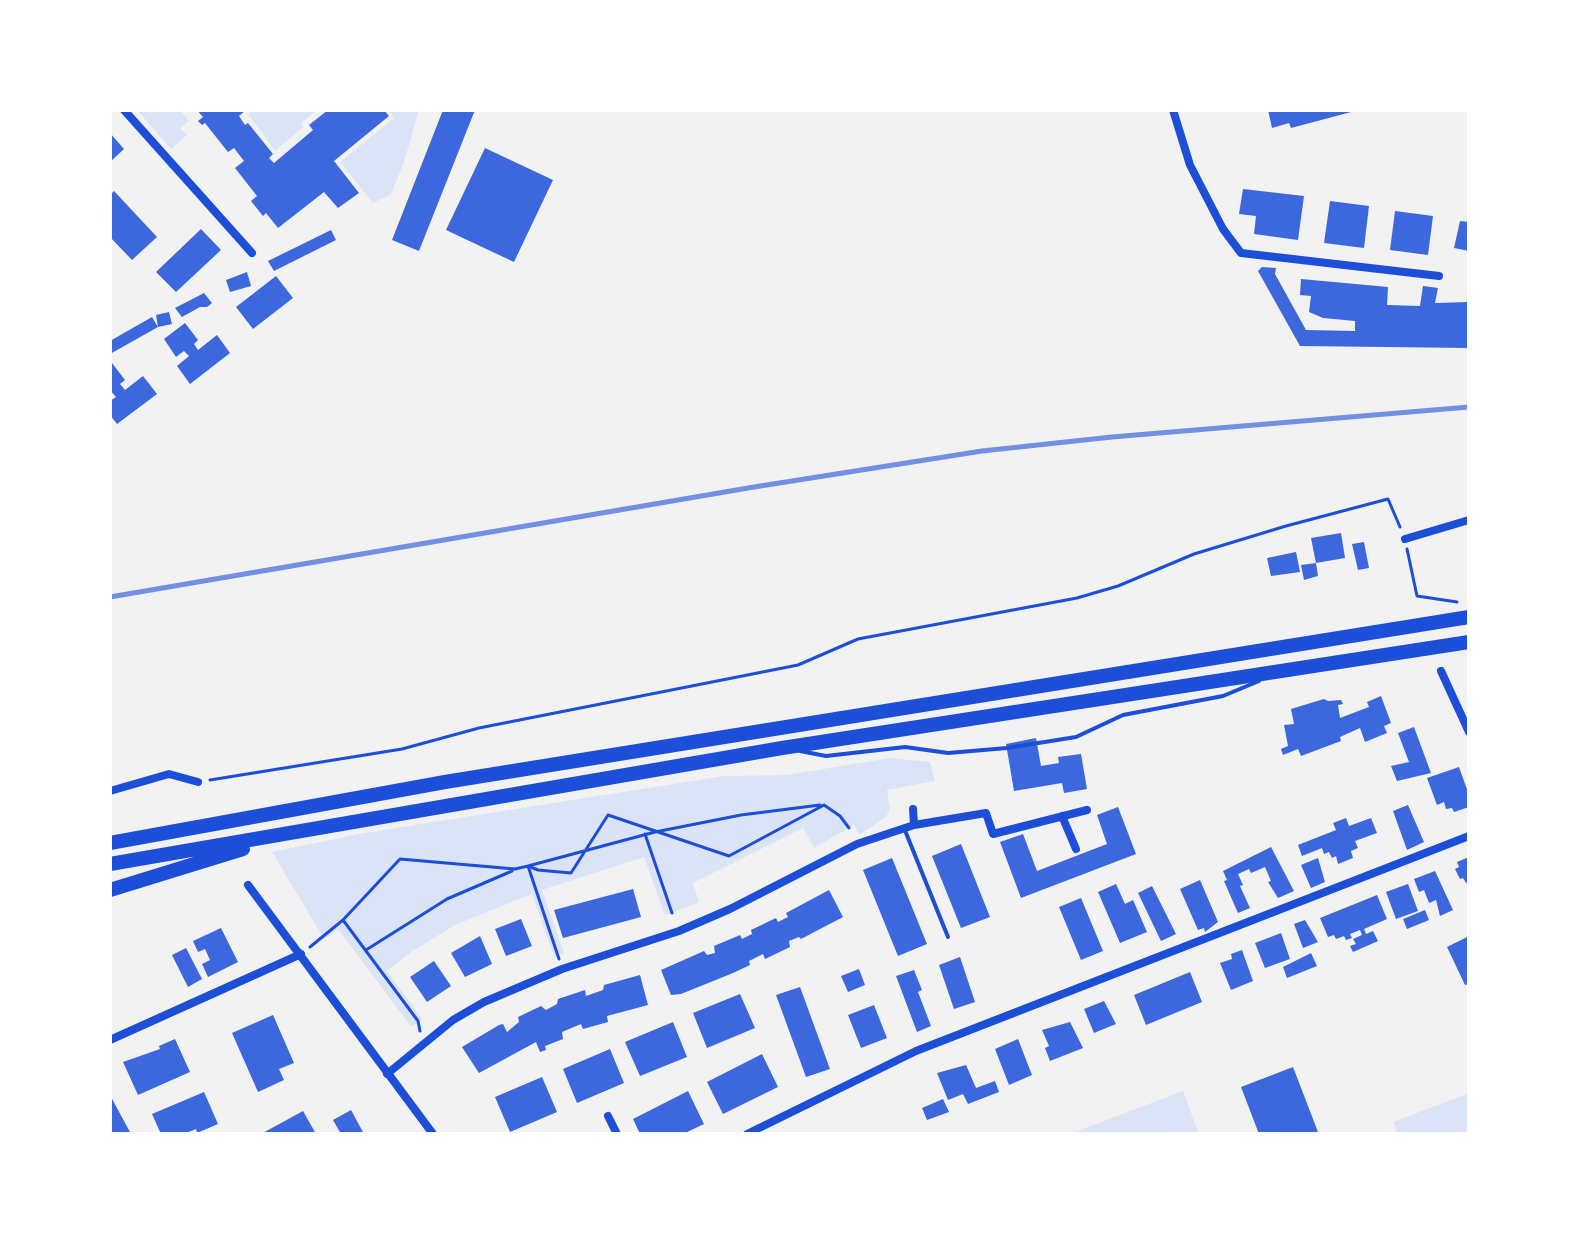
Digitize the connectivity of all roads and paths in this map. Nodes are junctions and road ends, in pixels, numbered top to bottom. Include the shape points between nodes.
1 (124, 110) edge
2 (1173, 110) edge
3 (252, 253) dead end
4 (1439, 276) dead end
5 (1469, 520) edge
6 (1405, 539) junction
7 (1458, 602) dead end
8 (1469, 617) edge
9 (1469, 642) edge
10 (1441, 671) dead end
11 (1279, 672) junction
12 (1469, 732) edge
13 (782, 748) junction
14 (198, 782) joint
15 (110, 791) edge
16 (824, 805) junction
17 (913, 809) dead end
18 (1087, 810) dead end
19 (1062, 816) junction
20 (914, 825) junction
21 (849, 828) dead end
22 (904, 828) junction
23 (310, 830) junction
24 (655, 832) junction
25 (645, 834) junction
26 (1469, 836) edge
27 (110, 843) edge
28 (587, 848) junction
29 (1076, 849) dead end
30 (110, 864) edge
31 (528, 866) junction
32 (515, 869) junction
33 (248, 885) dead end
34 (110, 890) edge
35 (672, 913) dead end
36 (343, 920) junction
37 (948, 937) dead end
38 (366, 950) junction
39 (301, 954) junction
40 (562, 969) junction
41 (110, 1040) edge
42 (428, 1041) junction
43 (387, 1074) junction
44 (608, 1116) dead end
45 (433, 1134) edge
46 (617, 1134) edge
47 (747, 1134) edge

1 - 3 street
2 - 4 street via 1190,165 1241,253
5 - 6 street
6 - 7 path via 1417,596
6 - 14 path via 1388,499 1194,554 1077,598 858,639 798,665 494,725 402,749
8 - 27 highway via 460,779
9 - 11 highway
10 - 12 street
11 - 13 highway
11 - 13 lane via 1223,696 1123,715 1076,737 1007,748 948,753 896,748 826,756
13 - 23 highway
14 - 15 street via 169,774
16 - 21 path
16 - 24 path
16 - 24 path via 729,856
17 - 20 street
18 - 19 street
19 - 20 street via 993,834 986,813
19 - 29 street
20 - 22 street
22 - 37 lane
22 - 40 street via 857,844 679,931
23 - 30 highway
23 - 34 highway
24 - 25 path
24 - 28 path via 608,815
25 - 28 path
25 - 35 path
26 - 47 street via 916,1051
28 - 31 path
28 - 31 path via 571,873
31 - 32 path
31 - 40 path
32 - 36 path via 400,859
32 - 38 path via 447,899
33 - 39 street
36 - 38 path
36 - 39 path
38 - 42 path
39 - 41 street
39 - 43 street
40 - 42 street via 484,1002
42 - 43 street
43 - 45 street
44 - 46 street

